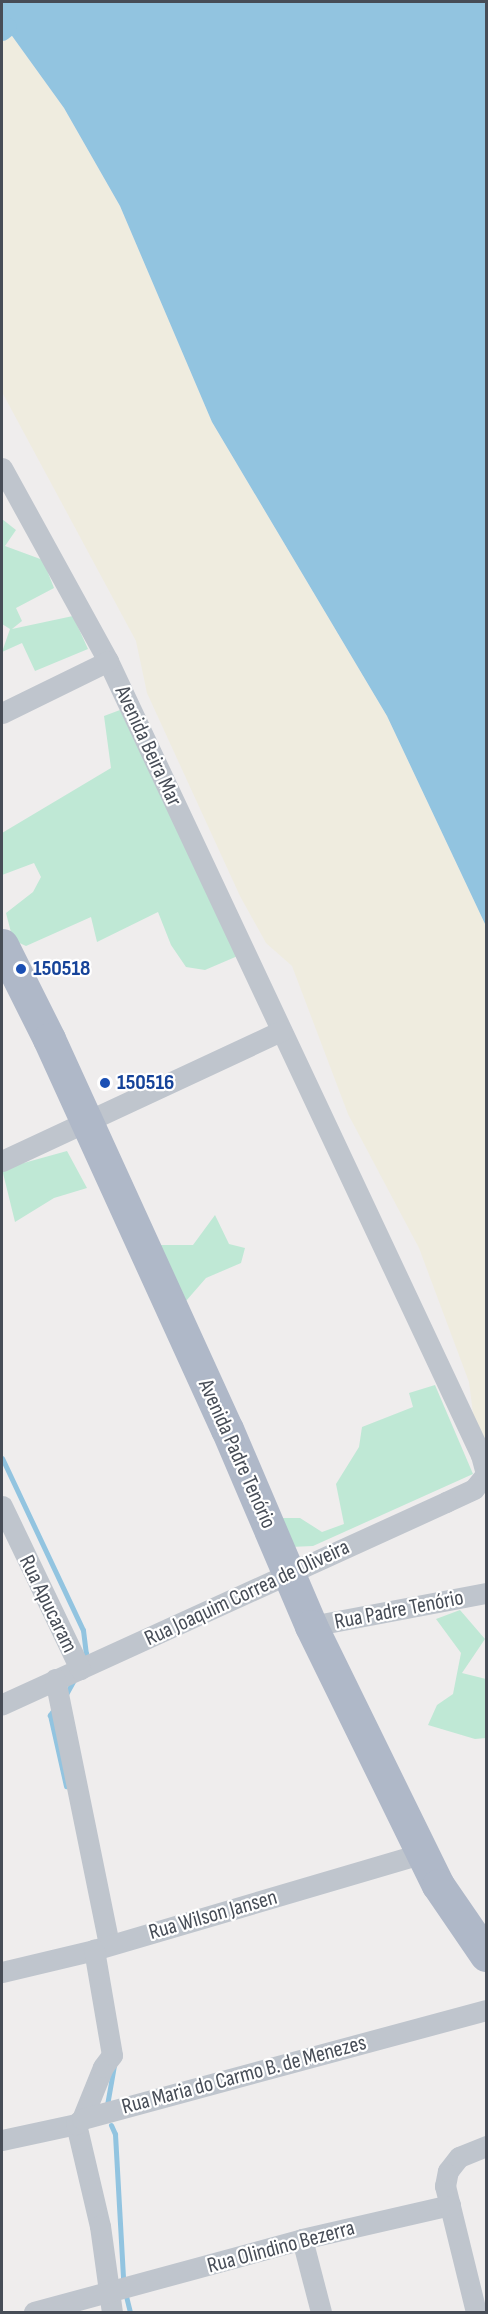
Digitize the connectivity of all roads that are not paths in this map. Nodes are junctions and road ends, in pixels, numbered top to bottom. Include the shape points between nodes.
1 (2, 468) edge
2 (108, 661) junction
3 (2, 713) edge
4 (2, 945) edge
5 (281, 1031) junction
6 (86, 1122) junction
7 (2, 1161) edge
8 (486, 1474) edge
9 (2, 1506) edge
10 (288, 1573) junction
11 (486, 1593) edge
12 (311, 1626) junction
13 (80, 1669) junction
14 (55, 1679) junction
15 (2, 1704) edge
16 (423, 1853) junction
17 (482, 1942) edge
18 (101, 1947) junction
19 (2, 1972) edge
20 (486, 2010) edge
21 (79, 2122) junction
22 (2, 2140) edge
23 (486, 2146) edge
24 (450, 2205) junction
25 (302, 2240) junction
26 (110, 2303) edge
27 (34, 2313) edge
28 (321, 2313) edge
29 (476, 2313) edge

1 - 2 street, Avenida Beira Mar
2 - 3 street
2 - 5 street, Avenida Beira Mar
4 - 6 main road, Avenida Padre Tenório
5 - 6 street
5 - 8 street, Avenida Beira Mar via 481,1455
6 - 7 street
6 - 10 main road, Avenida Padre Tenório via 227,1429
8 - 10 street, Rua Joaquim Correa de Oliveira via 474,1489
9 - 13 street, Rua Apucaram
10 - 12 main road, Avenida Padre Tenório
10 - 13 street, Rua Joaquim Correa de Oliveira
11 - 12 street, Rua Padre Tenório
12 - 16 main road, Avenida Padre Tenório
13 - 14 street, Rua Joaquim Correa de Oliveira
14 - 15 street, Rua Joaquim Correa de Oliveira
14 - 18 street
16 - 17 main road, Avenida Padre Tenório
16 - 18 street, Rua Wilson Jansen
18 - 19 street, Rua Wilson Jansen
18 - 21 street via 112,2055
20 - 21 street, Rua Maria do Carmo B. de Menezes
21 - 22 street, Rua Maria do Carmo B. de Menezes
21 - 26 street via 100,2226
23 - 24 street via 459,2157 448,2171 445,2186
24 - 25 street, Rua Olindino Bezerra
24 - 29 street
25 - 26 street, Rua Olindino Bezerra
25 - 28 street
26 - 27 street, Rua Olindino Bezerra

